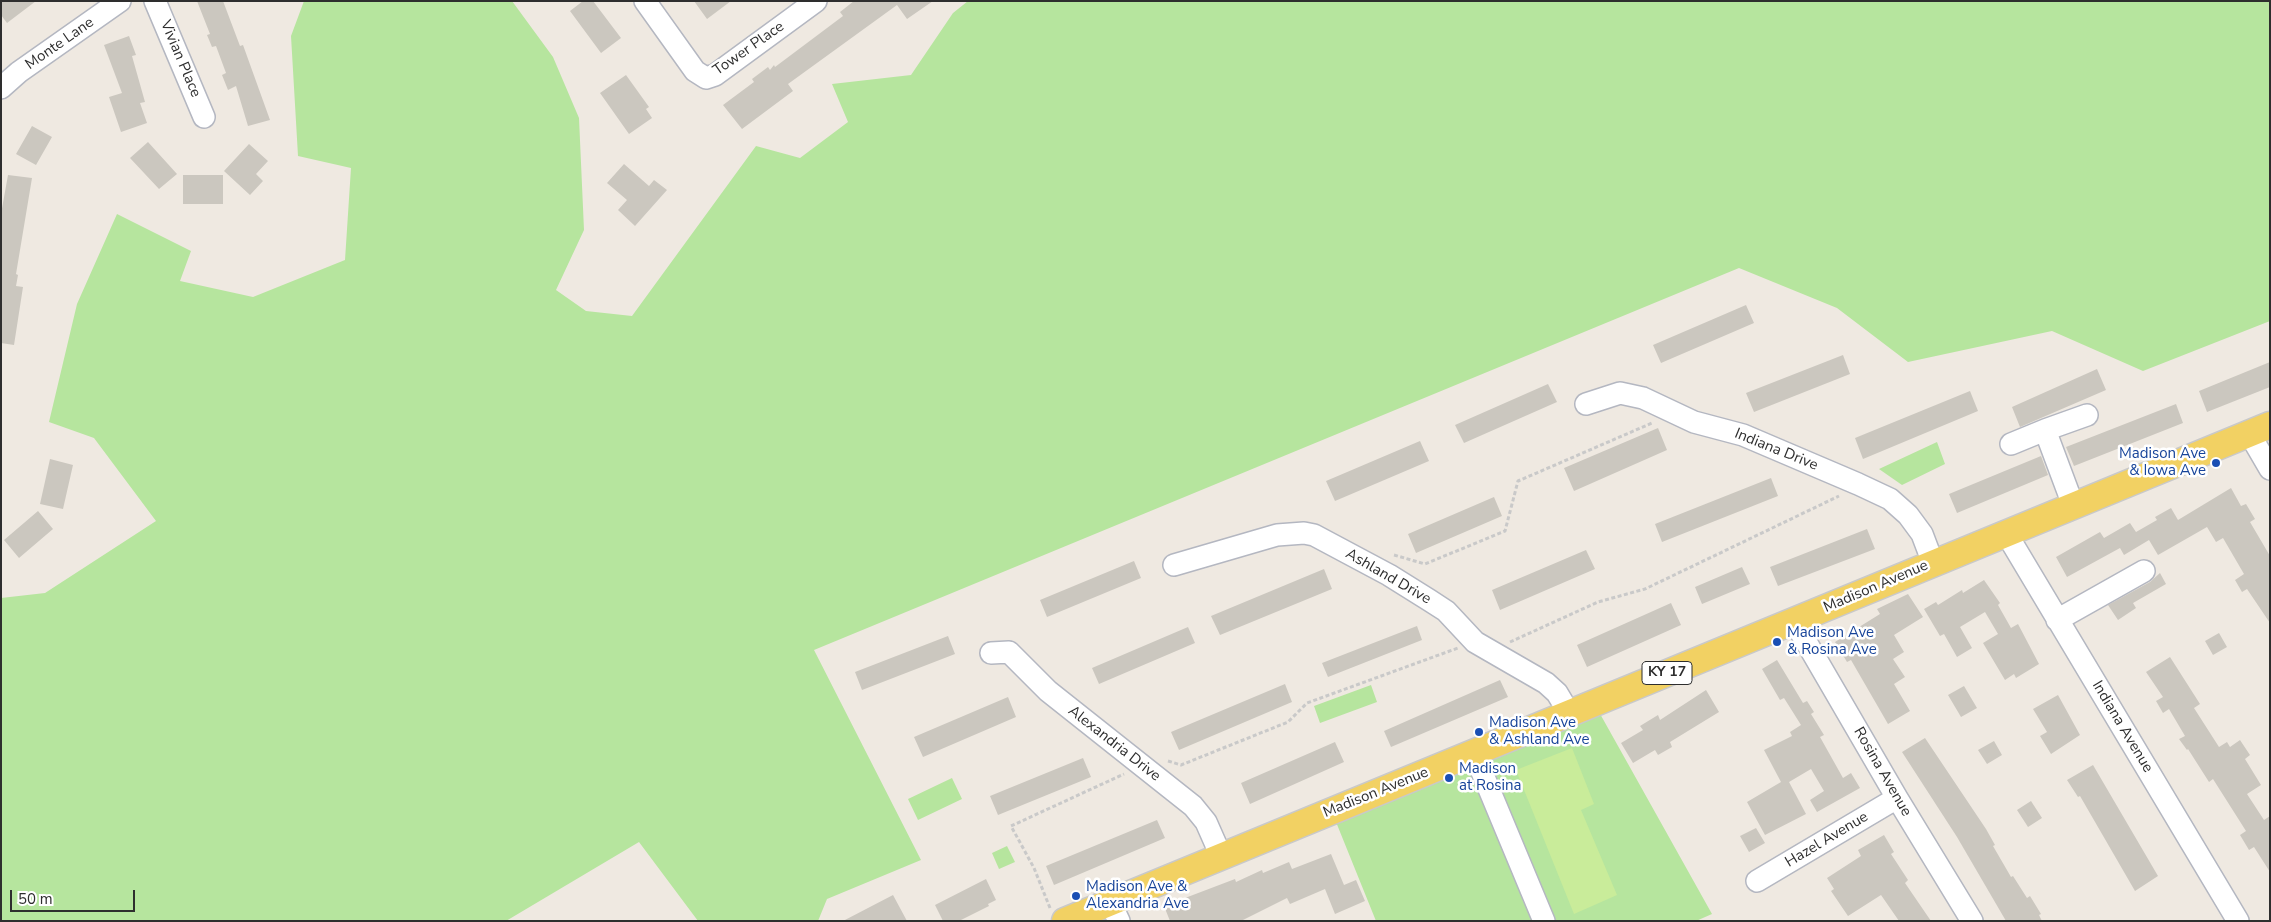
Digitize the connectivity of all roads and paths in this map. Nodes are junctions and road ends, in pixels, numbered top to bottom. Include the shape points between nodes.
1 (120, 1) edge
2 (155, 1) edge
3 (645, 1) edge
4 (816, 1) edge
5 (1, 88) edge
6 (204, 117) dead end
7 (1586, 404) dead end
8 (1676, 413) junction
9 (2087, 415) dead end
10 (2259, 429) edge
11 (2046, 430) junction
12 (2011, 444) dead end
13 (2270, 469) edge
14 (1858, 484) junction
15 (2073, 505) junction
16 (2006, 533) junction
17 (1933, 563) junction
18 (1368, 564) junction
19 (1174, 565) dead end
20 (2144, 571) dead end
21 (2057, 620) junction
22 (1794, 621) junction
23 (1475, 642) junction
24 (991, 653) dead end
25 (1496, 656) junction
26 (1569, 713) junction
27 (1474, 753) junction
28 (1142, 766) junction
29 (1897, 798) junction
30 (1221, 856) junction
31 (1757, 881) dead end
32 (1115, 911) edge
33 (1058, 916) edge
34 (1544, 921) edge
35 (1972, 921) edge
36 (2238, 921) edge

1 - 5 street, Monte Lane
2 - 6 street, Vivian Place
3 - 4 street, Tower Place via 695,71 706,78 715,75
7 - 8 street, Indiana Drive via 1620,392
8 - 14 street, Indiana Drive via 1694,422 1743,435
8 - 18 path via 1518,481 1505,531 1425,564 1387,553
9 - 11 street
10 - 13 street
10 - 15 main road, Madison Avenue / KY 17
11 - 12 street
11 - 15 street
14 - 17 street, Indiana Drive via 1890,499 1908,515 1922,534
14 - 25 path via 1830,502 1645,589 1598,602 1511,641
15 - 16 main road, Madison Avenue / KY 17
16 - 17 main road, Madison Avenue / KY 17
16 - 21 street, Indiana Avenue
17 - 22 main road, Madison Avenue / KY 17
18 - 19 street, Ashland Drive via 1323,539 1304,533 1277,535
18 - 23 street, Ashland Drive via 1446,611
20 - 21 street
21 - 36 street, Indiana Avenue
22 - 26 main road, Madison Avenue / KY 17
22 - 29 street, Rosina Avenue
23 - 25 street, Ashland Drive
23 - 28 path via 1307,703 1288,722 1182,765 1162,760
24 - 28 street, Alexandria Drive via 1009,652 1048,691
25 - 26 street, Ashland Drive via 1546,683 1557,693
26 - 27 main road, Madison Avenue / KY 17
27 - 30 main road, Madison Avenue / KY 17
27 - 34 street
28 - 30 street, Alexandria Drive via 1193,806 1206,822
28 - 33 path via 1011,826
29 - 31 street, Hazel Avenue
29 - 35 street, Rosina Avenue
30 - 32 main road, Madison Avenue / KY 17
32 - 33 main road, Madison Avenue / KY 17

